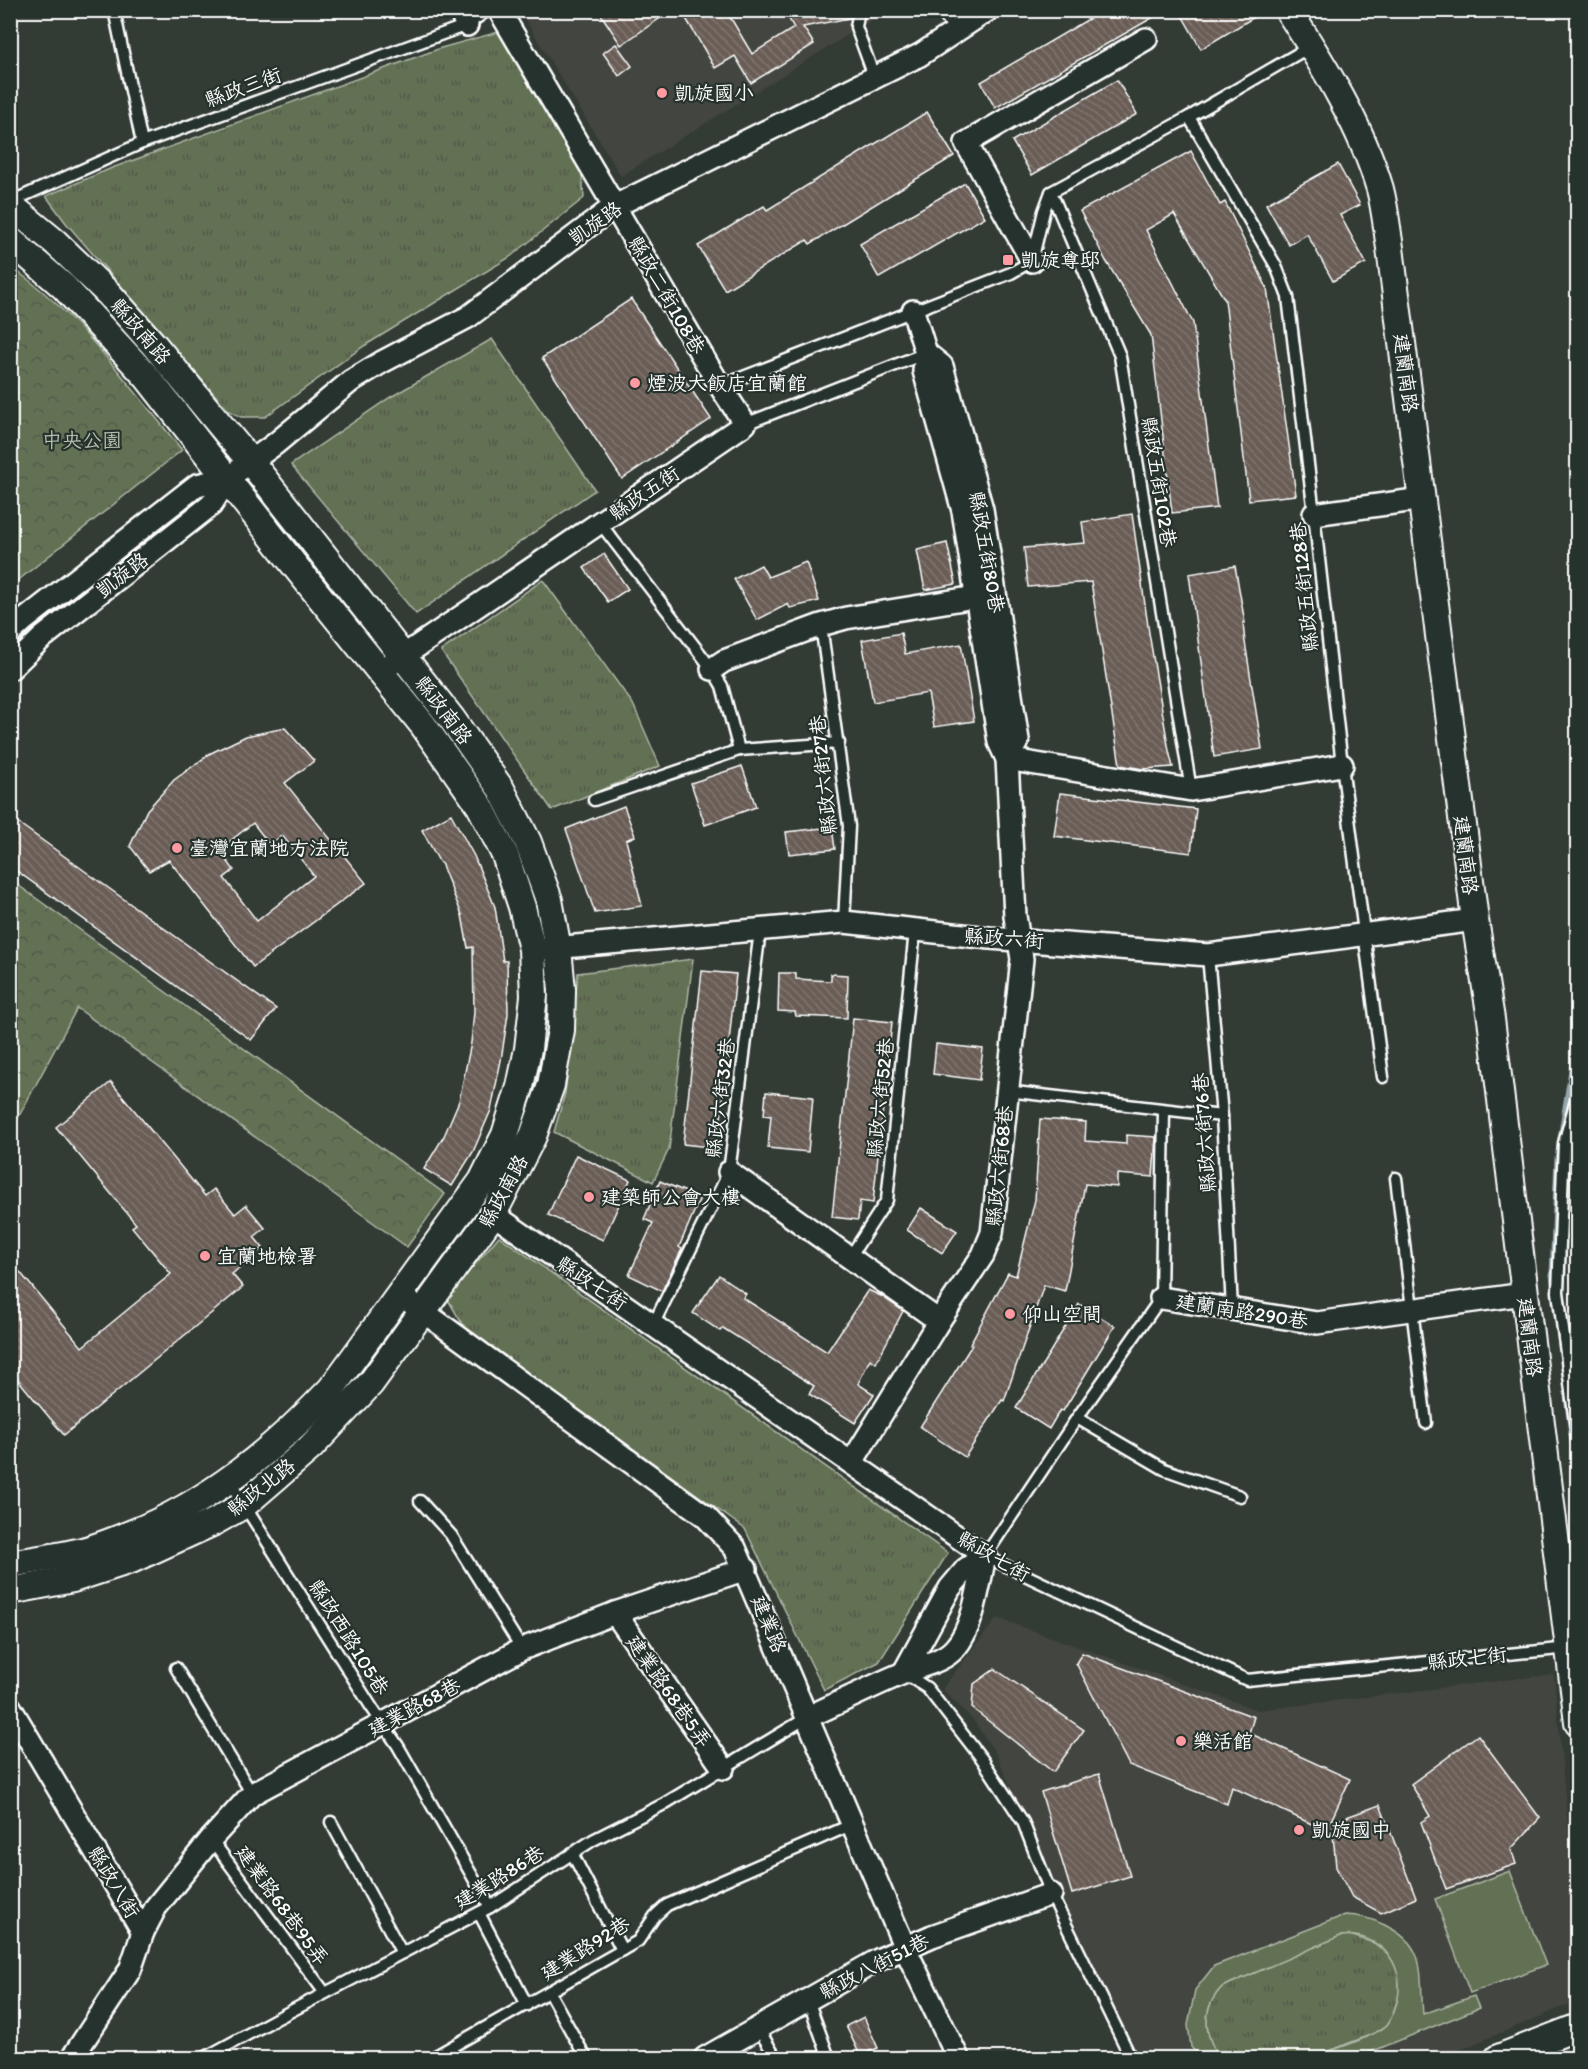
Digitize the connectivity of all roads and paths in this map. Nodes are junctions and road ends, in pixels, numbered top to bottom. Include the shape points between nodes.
1 (114, 10) edge
2 (488, 10) edge
3 (499, 10) edge
4 (859, 10) edge
5 (940, 10) edge
6 (988, 10) edge
7 (1288, 10) edge
8 (463, 18) edge
9 (956, 32) junction
10 (1146, 39) dead end
11 (1311, 46) junction
12 (875, 79) junction
13 (1189, 117) junction
14 (142, 143) junction
15 (1051, 192) junction
16 (10, 203) edge
17 (615, 206) junction
18 (10, 240) edge
19 (1032, 261) junction
20 (913, 311) junction
21 (926, 353) junction
22 (720, 386) junction
23 (745, 424) junction
24 (250, 461) junction
25 (228, 478) junction
26 (1422, 499) junction
27 (1314, 514) junction
28 (600, 523) junction
29 (986, 596) junction
30 (821, 625) junction
31 (10, 633) edge
32 (403, 656) junction
33 (10, 669) edge
34 (712, 669) junction
35 (381, 671) junction
36 (839, 743) junction
37 (739, 750) junction
38 (1007, 759) junction
39 (1342, 765) junction
40 (1191, 790) junction
41 (594, 800) dead end
42 (1475, 920) junction
43 (844, 922) junction
44 (760, 931) junction
45 (915, 931) junction
46 (1364, 933) junction
47 (1018, 939) junction
48 (532, 949) junction
49 (558, 949) junction
50 (1208, 955) junction
51 (1383, 1077) dead end
52 (1007, 1091) junction
53 (1578, 1093) edge
54 (1164, 1110) junction
55 (1222, 1116) junction
56 (729, 1172) junction
57 (1396, 1178) dead end
58 (493, 1214) junction
59 (850, 1257) junction
60 (399, 1294) junction
61 (1524, 1294) junction
62 (1161, 1298) junction
63 (1232, 1309) junction
64 (1413, 1311) junction
65 (423, 1312) junction
66 (939, 1320) junction
67 (653, 1324) junction
68 (1077, 1418) junction
69 (1426, 1423) dead end
70 (1578, 1444) edge
71 (852, 1462) junction
72 (229, 1481) junction
73 (1240, 1496) dead end
74 (420, 1501) dead end
75 (244, 1505) junction
76 (986, 1556) junction
77 (10, 1564) edge
78 (746, 1569) junction
79 (10, 1591) edge
80 (615, 1613) junction
81 (1570, 1648) junction
82 (522, 1649) junction
83 (176, 1668) dead end
84 (904, 1672) junction
85 (11, 1708) edge
86 (808, 1717) junction
87 (1578, 1722) edge
88 (383, 1724) junction
89 (723, 1768) junction
90 (252, 1794) junction
91 (331, 1822) dead end
92 (853, 1824) junction
93 (211, 1839) junction
94 (572, 1853) junction
95 (1051, 1894) junction
96 (490, 1907) junction
97 (478, 1913) junction
98 (143, 1932) junction
99 (905, 1948) junction
100 (622, 1950) junction
101 (402, 1953) junction
102 (549, 1992) junction
103 (325, 1993) junction
104 (808, 2000) junction
105 (527, 2005) junction
106 (1578, 2027) edge
107 (758, 2028) junction
108 (72, 2058) edge
109 (204, 2058) edge
110 (432, 2058) edge
111 (586, 2058) edge
112 (705, 2058) edge
113 (776, 2058) edge
114 (829, 2058) edge
115 (958, 2058) edge
116 (1131, 2058) edge
117 (1498, 2058) edge

1 - 14 lane
2 - 8 lane, 縣政三街
3 - 17 street, 縣政二街108巷
4 - 12 lane via 855,27
5 - 9 lane
6 - 9 street, 凱旋路
7 - 11 street, 建蘭南路
8 - 14 lane, 縣政三街
9 - 12 street, 凱旋路
10 - 19 street via 966,143
11 - 13 lane
11 - 26 street, 建蘭南路 via 1360,138 1380,191
12 - 17 street, 凱旋路
13 - 15 lane
13 - 27 lane, 縣政五街128巷 via 1284,282
14 - 16 lane, 縣政三街
15 - 19 lane
15 - 40 lane, 縣政五街102巷 via 1120,356
16 - 24 street, 縣政南路 via 109,294
17 - 22 street, 縣政二街108巷
17 - 24 street, 凱旋路 via 468,317 351,381
18 - 25 street, 縣政南路 via 103,327
19 - 20 lane
20 - 21 street, 縣政五街80巷
20 - 22 lane
21 - 23 lane, 縣政五街
21 - 29 street, 縣政五街80巷 via 942,366 982,509
22 - 23 street, 縣政二街108巷
23 - 28 street, 縣政五街
24 - 25 street, 凱旋路
24 - 32 street, 縣政南路
25 - 31 street, 凱旋路 via 197,485
25 - 33 street, 凱旋路 via 211,505 48,633
25 - 35 street, 縣政南路
26 - 27 street
26 - 42 street, 建蘭南路
27 - 39 lane, 縣政五街128巷
28 - 32 street, 縣政五街
28 - 34 lane
29 - 30 street
29 - 38 street, 縣政五街80巷 via 999,742
30 - 34 street
30 - 36 lane, 縣政六街27巷
32 - 35 street, 縣政五街
32 - 49 street, 縣政南路 via 501,789 528,842 549,900
34 - 37 lane via 722,686
35 - 48 street, 縣政南路 via 480,806 505,855
36 - 37 lane
36 - 43 lane, 縣政六街27巷 via 849,826
37 - 41 lane
38 - 40 street
38 - 47 street, 縣政五街80巷
39 - 40 street
39 - 46 lane, 縣政五街128巷
42 - 46 street, 縣政六街
42 - 61 street, 建蘭南路 via 1491,1019
43 - 44 street, 縣政六街
43 - 45 street, 縣政六街
44 - 49 street, 縣政六街
44 - 56 lane, 縣政六街32巷
45 - 47 street, 縣政六街
45 - 59 lane, 縣政六街52巷 via 887,1200
46 - 50 street, 縣政六街
46 - 51 lane, 縣政五街128巷
47 - 50 street, 縣政六街
47 - 52 street, 縣政六街68巷 via 1022,959
48 - 49 street, 縣政六街
48 - 60 street, 縣政南路 via 534,996 528,1049 505,1135 482,1181
49 - 58 street, 縣政南路 via 561,1030 551,1085 533,1136
50 - 55 lane, 縣政六街76巷
52 - 54 lane
52 - 66 street, 縣政六街68巷 via 992,1233 983,1255
53 - 70 lane via 1564,1143 1558,1292
54 - 55 lane
54 - 62 lane
55 - 63 lane, 縣政六街76巷
56 - 59 street
56 - 67 lane, 縣政六街32巷
57 - 64 lane
58 - 65 street, 縣政南路
58 - 67 street, 縣政七街
59 - 66 street
60 - 65 street, 建業路
60 - 72 street, 縣政北路 via 331,1389 302,1420
61 - 64 street, 建蘭南路290巷
61 - 81 street, 建蘭南路
62 - 63 street, 建蘭南路290巷
62 - 68 lane, 建蘭南路290巷
63 - 64 street, 建蘭南路290巷 via 1317,1323
64 - 69 lane
65 - 75 street, 縣政北路 via 371,1383 310,1448
65 - 78 street, 建業路 via 705,1516 735,1548
66 - 71 street, 縣政六街68巷
67 - 71 street, 縣政七街
68 - 73 lane via 1164,1469
68 - 76 lane, 建蘭南路290巷
71 - 76 street, 縣政七街
72 - 75 lane, 縣政西路105巷
72 - 77 street, 縣政北路 via 159,1523 79,1552
74 - 82 lane via 451,1535
75 - 79 street, 縣政北路 via 131,1560 73,1579
75 - 88 lane, 縣政西路105巷
76 - 81 lane, 縣政七街 via 1247,1680
76 - 84 street via 966,1569 950,1588
76 - 84 street via 975,1603 955,1648 926,1666
78 - 80 street, 建業路68巷
78 - 86 street, 建業路
80 - 82 street, 建業路68巷
80 - 89 street, 建業路68巷5弄
81 - 87 street, 建蘭南路
82 - 88 street, 建業路68巷
83 - 90 lane
84 - 86 street
84 - 95 lane via 927,1688 982,1759 1023,1822
85 - 98 street, 縣政八街
86 - 89 lane, 建業路86巷
86 - 92 street, 建業路
88 - 90 street, 建業路68巷
88 - 96 lane, 縣政西路105巷
89 - 94 lane, 建業路86巷
90 - 93 street, 建業路68巷
91 - 101 lane
92 - 99 street, 建業路
92 - 100 lane, 建業路92巷 via 667,1905 638,1941
93 - 98 street, 建業路68巷 via 156,1907
93 - 103 lane, 建業路68巷95弄
94 - 96 lane, 建業路86巷
94 - 100 lane
95 - 99 street, 縣政八街51巷
95 - 116 lane
96 - 97 lane, 建業路86巷
97 - 101 lane, 建業路86巷
97 - 105 lane
98 - 108 street, 縣政八街 via 130,1970
99 - 104 street, 縣政八街51巷
99 - 115 street, 建業路
100 - 102 lane, 建業路92巷
101 - 103 lane, 建業路86巷
102 - 105 lane, 建業路92巷
102 - 111 lane
103 - 109 lane, 建業路86巷
104 - 107 street, 縣政八街51巷
104 - 114 lane
105 - 110 lane, 建業路92巷
106 - 117 street
107 - 112 street, 縣政八街51巷
107 - 113 lane

